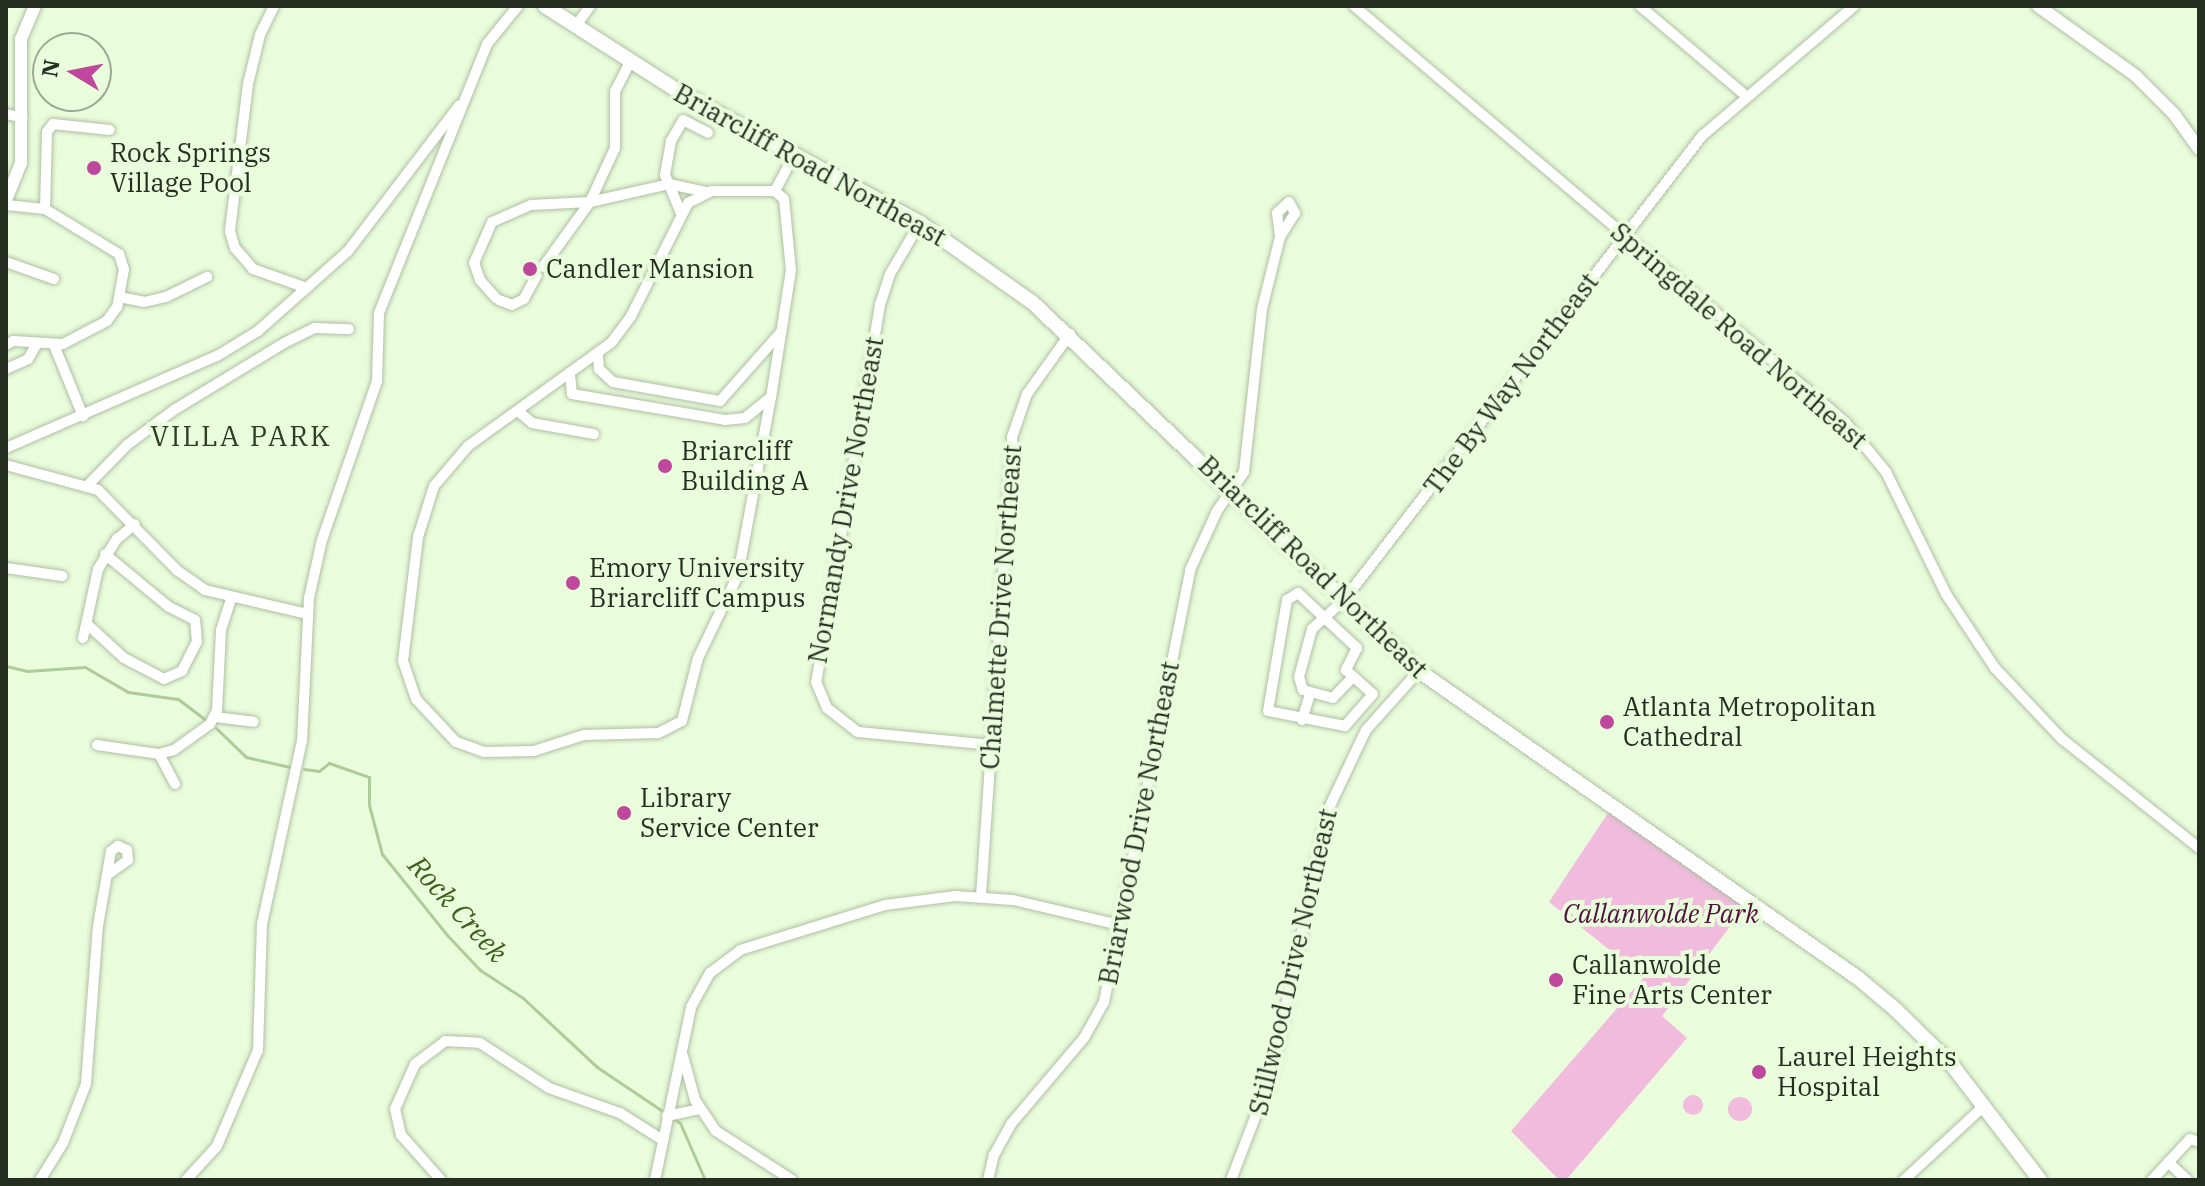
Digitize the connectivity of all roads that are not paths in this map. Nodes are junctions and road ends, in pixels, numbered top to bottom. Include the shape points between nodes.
1 (35, 6) edge
2 (274, 6) edge
3 (518, 6) edge
4 (545, 6) edge
5 (590, 6) edge
6 (1354, 6) edge
7 (1640, 6) edge
8 (1854, 6) edge
9 (2038, 6) edge
10 (576, 26) junction
11 (630, 62) junction
12 (1745, 95) junction
13 (465, 99) junction
14 (6, 114) edge
15 (23, 118) junction
16 (110, 130) dead end
17 (708, 133) dead end
18 (2199, 149) edge
19 (423, 152) junction
20 (795, 153) junction
21 (441, 164) junction
22 (669, 184) junction
23 (775, 191) junction
24 (708, 192) junction
25 (6, 202) edge
26 (590, 202) junction
27 (45, 209) junction
28 (681, 213) junction
29 (920, 223) junction
30 (1624, 234) junction
31 (1280, 237) dead end
32 (6, 262) edge
33 (207, 277) dead end
34 (54, 279) dead end
35 (307, 288) junction
36 (119, 297) junction
37 (349, 329) dead end
38 (782, 331) junction
39 (1070, 334) junction
40 (6, 345) edge
41 (36, 345) junction
42 (54, 345) junction
43 (598, 355) junction
44 (6, 369) edge
45 (570, 375) junction
46 (544, 394) junction
47 (572, 394) junction
48 (771, 397) junction
49 (519, 412) junction
50 (83, 416) junction
51 (594, 434) dead end
52 (6, 448) edge
53 (6, 465) edge
54 (88, 485) junction
55 (1230, 489) junction
56 (135, 524) junction
57 (105, 554) junction
58 (6, 568) edge
59 (62, 576) dead end
60 (231, 600) junction
61 (1344, 600) junction
62 (307, 614) junction
63 (1326, 615) junction
64 (87, 624) junction
65 (83, 638) dead end
66 (1419, 671) junction
67 (1353, 677) junction
68 (1310, 694) junction
69 (1358, 711) junction
70 (215, 717) junction
71 (1302, 720) junction
72 (1372, 721) junction
73 (254, 722) dead end
74 (97, 745) dead end
75 (992, 745) junction
76 (159, 754) junction
77 (175, 784) dead end
78 (2199, 848) edge
79 (107, 875) dead end
80 (981, 896) junction
81 (1120, 925) junction
82 (682, 1046) junction
83 (1985, 1105) junction
84 (699, 1109) junction
85 (667, 1116) junction
86 (661, 1139) junction
87 (2199, 1142) edge
88 (2168, 1162) junction
89 (40, 1180) edge
90 (186, 1180) edge
91 (441, 1180) edge
92 (655, 1180) edge
93 (792, 1180) edge
94 (988, 1180) edge
95 (1231, 1180) edge
96 (1904, 1180) edge
97 (2040, 1180) edge
98 (2152, 1180) edge
99 (2187, 1180) edge

1 - 15 street via 21,39
2 - 35 street via 260,35 248,84 230,231 239,254 253,269
3 - 13 street via 487,44
4 - 10 main road, Briarcliff Road Northeast
5 - 10 street
6 - 30 street, Springdale Road Northeast
7 - 12 street
8 - 12 street, The By Way Northeast
9 - 18 street via 2136,76
10 - 11 main road, Briarcliff Road Northeast
11 - 20 main road, Briarcliff Road Northeast
11 - 26 street via 615,91 615,148
12 - 30 street, The By Way Northeast via 1702,136
13 - 19 street
13 - 21 street
14 - 15 street
15 - 25 street via 21,163
16 - 27 street via 53,124 47,132
17 - 22 street via 688,121 678,125 664,165
19 - 21 street
19 - 35 street via 348,251
20 - 23 street
20 - 29 main road, Briarcliff Road Northeast
21 - 62 street via 379,313 377,381 322,540
22 - 24 street
22 - 26 street
22 - 28 street
23 - 24 street
23 - 38 street via 784,199 791,256
24 - 28 street
25 - 27 street
26 - 26 street via 531,205 492,222 474,263 480,280 498,299 512,305 524,299
27 - 36 street via 119,254 124,269
28 - 43 street via 631,316
29 - 39 main road, Briarcliff Road Northeast
29 - 75 street, Normandy Drive Northeast via 882,294 816,682 827,708 858,732
30 - 61 street, The By Way Northeast
30 - 78 street, Springdale Road Northeast via 1845,422 1886,472 1946,594 1995,668 2062,739
31 - 55 street, Briarwood Drive Northeast via 1262,309 1244,472
32 - 34 street
33 - 36 street via 144,302
35 - 50 street via 228,350
36 - 42 street via 107,321
37 - 54 street via 315,328 284,343 174,410 127,445
38 - 43 street via 720,401 613,382 599,369
38 - 48 street
39 - 55 main road, Briarcliff Road Northeast
39 - 75 street, Chalmette Drive Northeast via 1027,394 1012,437
40 - 41 street
41 - 42 street
41 - 44 street via 28,359
42 - 50 street
43 - 45 street
45 - 46 street
45 - 47 street
46 - 47 street
46 - 49 street
47 - 48 street via 725,420 745,418
48 - 49 street via 738,575 698,658 682,721 658,733 584,735 534,751 484,752 456,742 422,709 405,671 402,639 418,537 434,486 468,446
49 - 51 street via 532,423
50 - 52 street
53 - 54 street
54 - 56 street
55 - 61 main road, Briarcliff Road Northeast
55 - 81 street, Briarwood Drive Northeast via 1190,570
56 - 57 street
56 - 60 street via 178,571
57 - 64 street via 89,594
57 - 64 street via 169,607 195,620 197,642 182,671 164,679 124,658
58 - 59 street
60 - 62 street
60 - 70 street via 221,630
61 - 63 street, The By Way Northeast
61 - 66 main road, Briarcliff Road Northeast
62 - 90 street via 302,741 262,924 258,1050 217,1146
63 - 67 street via 1357,648 1346,670
63 - 68 street, The By Way Northeast via 1312,629 1304,651 1299,681
63 - 71 street via 1298,593 1287,600 1267,704 1273,714
64 - 65 street
66 - 72 street, Stillwood Drive Northeast
66 - 83 main road, Briarcliff Road Northeast via 1858,978 1952,1065
67 - 68 street via 1333,698
67 - 69 street via 1373,694
68 - 71 street
69 - 71 street via 1340,727
69 - 72 street
70 - 73 street
70 - 76 street via 174,750
72 - 95 street, Stillwood Drive Northeast via 1349,757 1323,823 1271,1076
74 - 76 street
75 - 80 street, Chalmette Drive Northeast
76 - 77 street
79 - 89 street via 95,947 86,1084 63,1143
80 - 81 street
80 - 82 street via 885,905 740,950 700,987
81 - 94 street, Briarwood Drive Northeast via 1100,1010 1084,1038 1011,1124
82 - 84 street via 685,1074
82 - 85 street
83 - 96 street
83 - 97 main road, Briarcliff Road Northeast
84 - 85 street
84 - 93 street via 721,1137
85 - 86 street
86 - 91 street via 620,1113 549,1088 480,1043 445,1041 415,1064 395,1109 401,1135
86 - 92 street
87 - 88 street via 2190,1139
88 - 98 street
88 - 99 street

